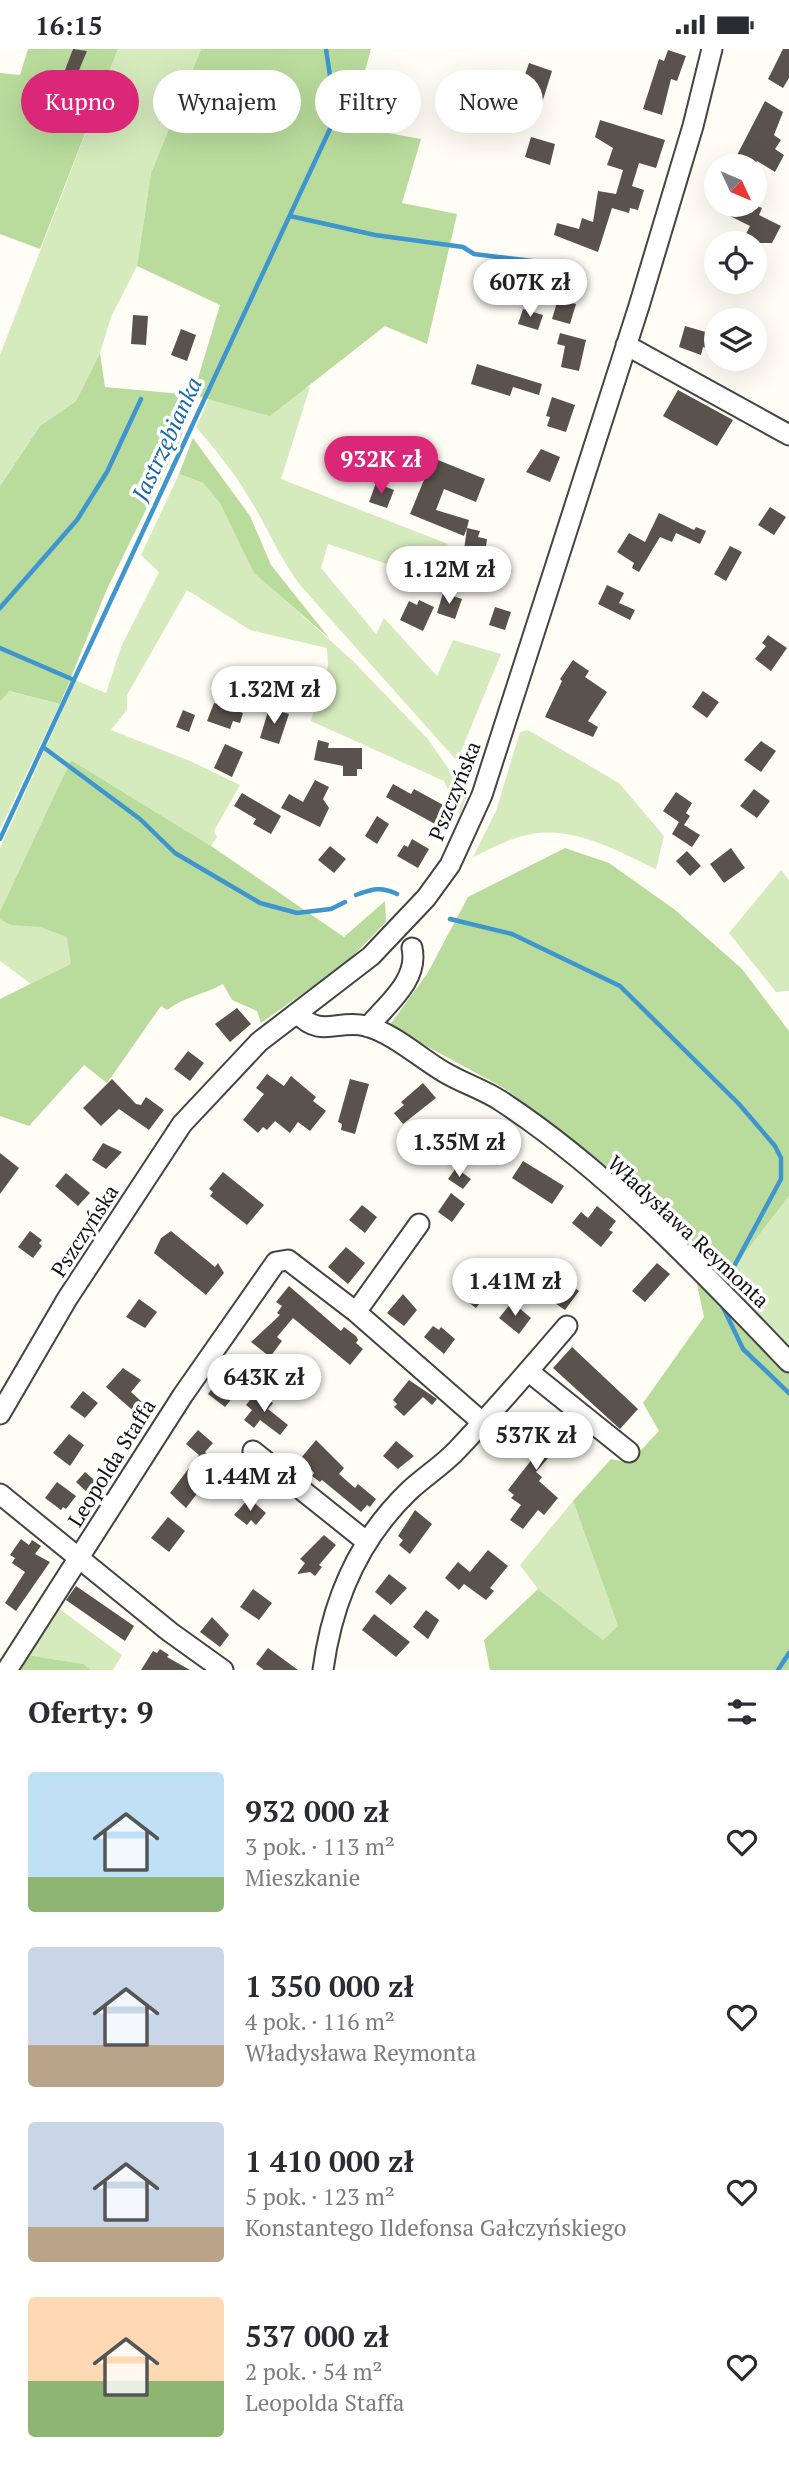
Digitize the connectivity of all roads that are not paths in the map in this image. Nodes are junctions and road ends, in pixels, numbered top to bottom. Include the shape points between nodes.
1 (712, 49) edge
2 (626, 345) junction
3 (789, 435) edge
4 (412, 948) dead end
5 (297, 1013) junction
6 (368, 1027) junction
7 (419, 1224) dead end
8 (356, 1312) junction
9 (567, 1326) dead end
10 (789, 1362) edge
11 (528, 1371) junction
12 (0, 1414) edge
13 (483, 1423) junction
14 (253, 1451) dead end
15 (629, 1453) dead end
16 (0, 1494) edge
17 (367, 1542) junction
18 (79, 1558) junction
19 (6, 1670) edge
20 (223, 1670) edge
21 (323, 1670) edge

1 - 2 street, Pszczyńska
2 - 3 street
2 - 5 street, Pszczyńska via 482,795 450,865 426,898 371,956
4 - 6 street via 411,975
5 - 6 street via 318,1028
5 - 12 street, Pszczyńska via 229,1070 182,1123 32,1355
6 - 10 street, Władysława Reymonta via 499,1100 549,1137 640,1212
7 - 8 street
8 - 13 street, Leopolda Staffa
8 - 18 street, Leopolda Staffa via 288,1260 270,1266
9 - 11 street
11 - 13 street
11 - 15 street
13 - 17 street via 408,1492
14 - 17 street
16 - 18 street
17 - 21 street via 331,1621
18 - 19 street, Leopolda Staffa
18 - 20 street

